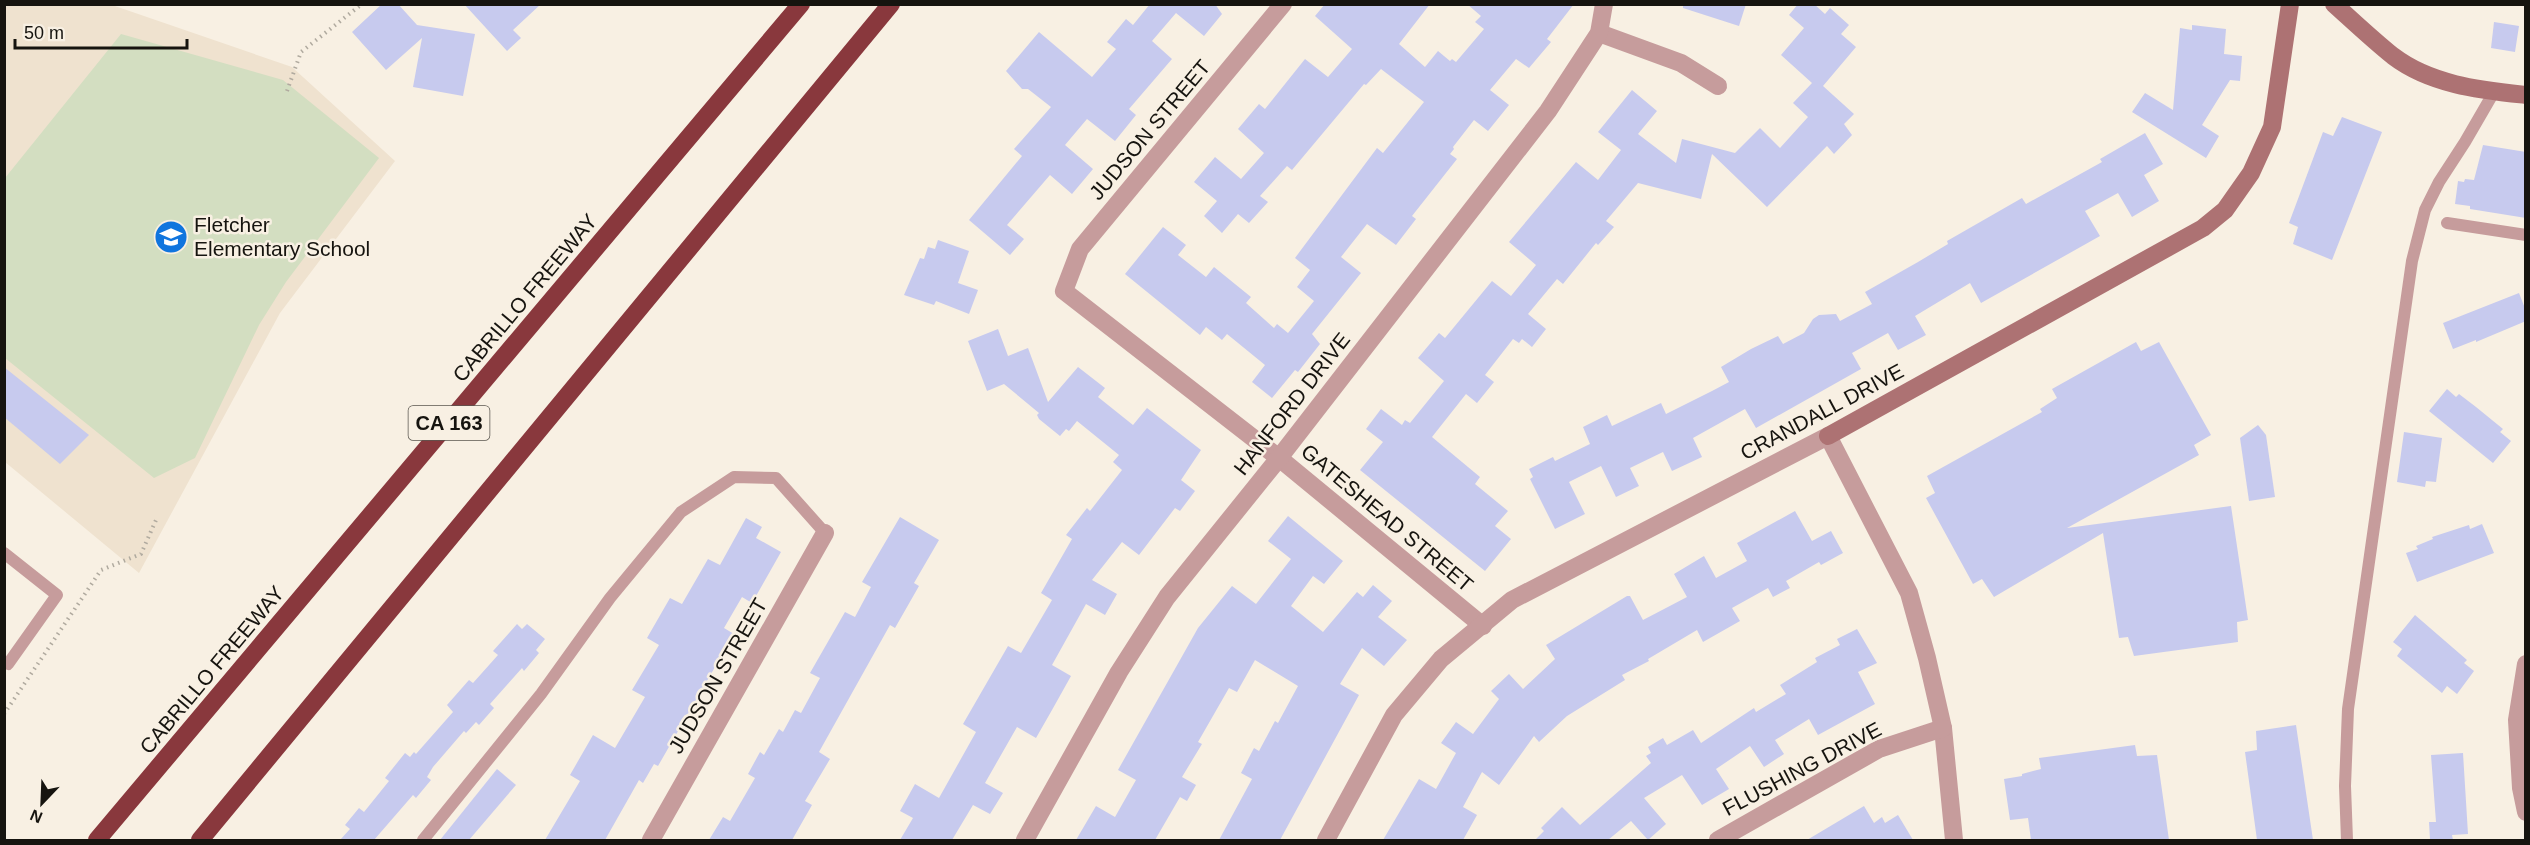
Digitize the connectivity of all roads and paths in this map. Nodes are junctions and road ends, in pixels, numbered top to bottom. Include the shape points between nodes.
1 (362, 4) edge
2 (801, 4) edge
3 (891, 4) edge
4 (1283, 4) edge
5 (1604, 4) edge
6 (2290, 4) edge
7 (2334, 4) edge
8 (1599, 33) junction
9 (1718, 86) dead end
10 (287, 91) dead end
11 (2494, 92) junction
12 (2526, 94) edge
13 (2447, 223) dead end
14 (2526, 235) edge
15 (1064, 291) joint
16 (1828, 436) junction
17 (1279, 458) junction
18 (156, 520) dead end
19 (825, 533) joint
20 (4, 553) edge
21 (1483, 626) junction
22 (4, 662) edge
23 (2526, 664) edge
24 (4, 714) edge
25 (1943, 728) junction
26 (2526, 812) edge
27 (97, 840) edge
28 (200, 840) edge
29 (423, 840) edge
30 (651, 840) edge
31 (1025, 840) edge
32 (1326, 840) edge
33 (1718, 840) edge
34 (1954, 840) edge
35 (2347, 840) edge

1 - 10 path via 301,52
2 - 27 highway, CABRILLO FREEWAY / CA 163
3 - 28 highway
4 - 15 street, JUDSON STREET via 1080,249
5 - 8 street, HANFORD DRIVE
6 - 16 street, CRANDALL DRIVE via 2272,127 2251,173 2225,210 2203,228
7 - 11 street via 2395,58 2432,77
8 - 9 street via 1681,63
8 - 17 street, HANFORD DRIVE via 1548,111
11 - 12 street
11 - 35 lane via 2425,210 2412,261 2348,709
13 - 14 lane
15 - 17 street, GATESHEAD STREET
16 - 21 street, CRANDALL DRIVE via 1512,600
16 - 25 street via 1909,593
17 - 21 street, GATESHEAD STREET
17 - 31 street, HANFORD DRIVE via 1167,597 1119,672
18 - 24 path via 141,554 101,570
19 - 29 lane via 776,477 734,477 681,512
19 - 30 street, JUDSON STREET
20 - 22 lane via 57,596 8,664
21 - 32 street, CRANDALL DRIVE via 1441,659 1394,715
23 - 26 street via 2517,720
25 - 33 street, FLUSHING DRIVE via 1879,749
25 - 34 street

